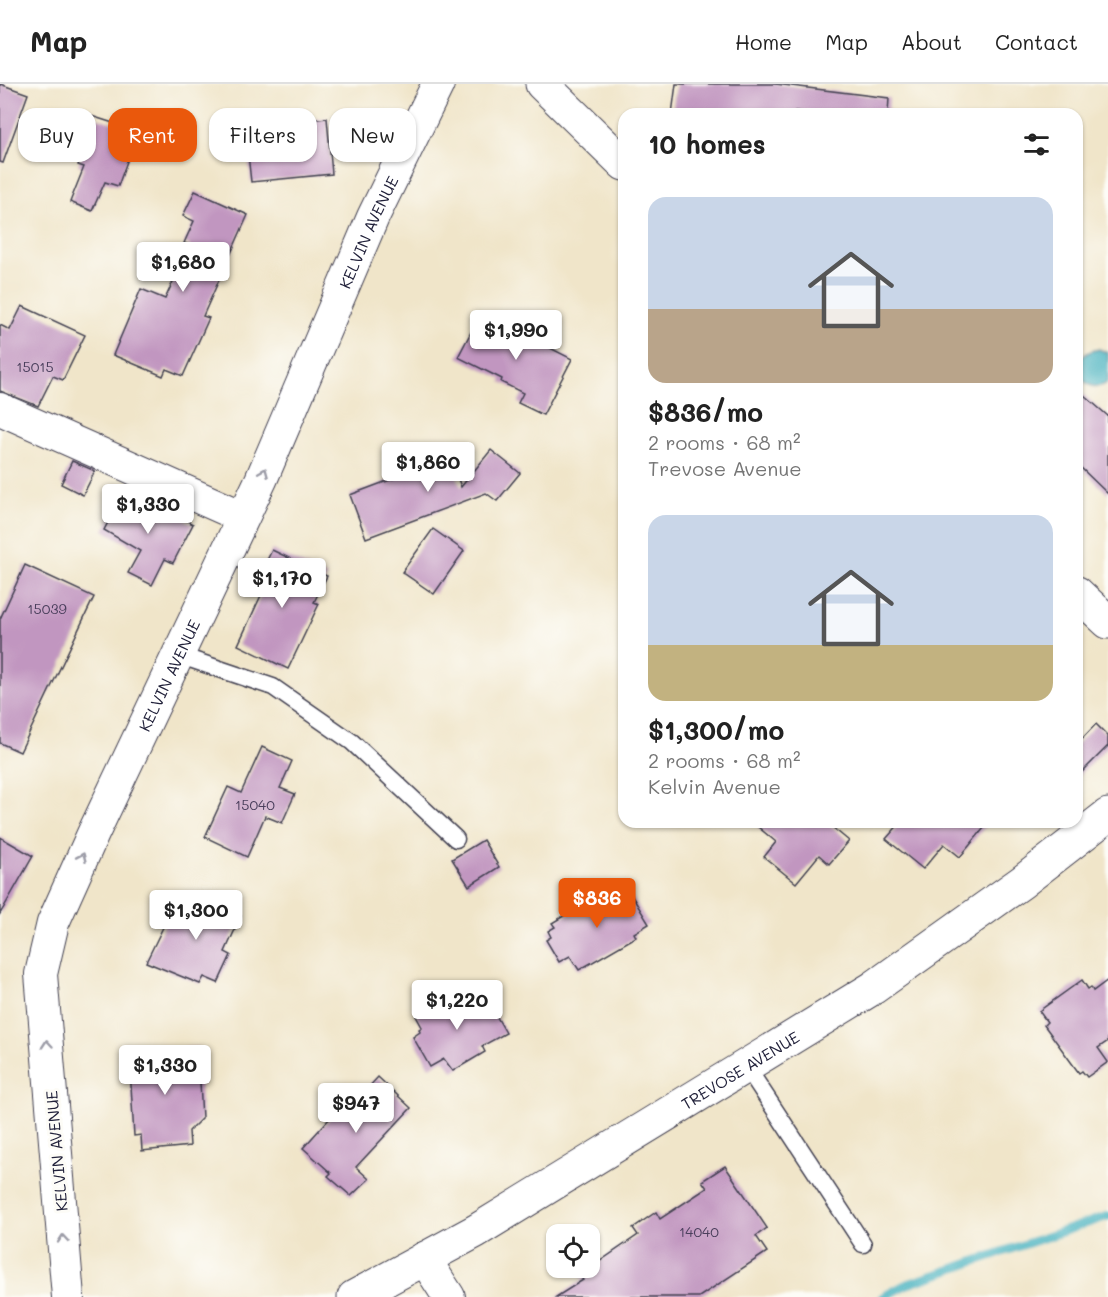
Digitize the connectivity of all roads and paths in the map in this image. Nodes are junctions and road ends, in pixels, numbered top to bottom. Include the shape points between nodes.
1 (438, 84) edge
2 (542, 84) edge
3 (618, 158) edge
4 (0, 409) edge
5 (243, 517) junction
6 (1083, 599) edge
7 (1108, 622) edge
8 (178, 655) junction
9 (1108, 815) edge
10 (456, 839) dead end
11 (746, 1065) junction
12 (863, 1244) dead end
13 (424, 1258) junction
14 (68, 1297) edge
15 (354, 1297) edge
16 (449, 1297) edge

5 -> 1 street, KELVIN AVENUE via 373,217
2 - 3 street
4 - 5 street
5 - 8 street, KELVIN AVENUE
6 - 7 street
8 - 10 lane via 273,687 352,742
14 -> 8 street, KELVIN AVENUE via 41,974 53,923
9 - 11 street, TREVOSE AVENUE via 873,988
11 - 12 lane
11 - 13 street, TREVOSE AVENUE via 476,1231
13 - 15 street, TREVOSE AVENUE
13 - 16 street

